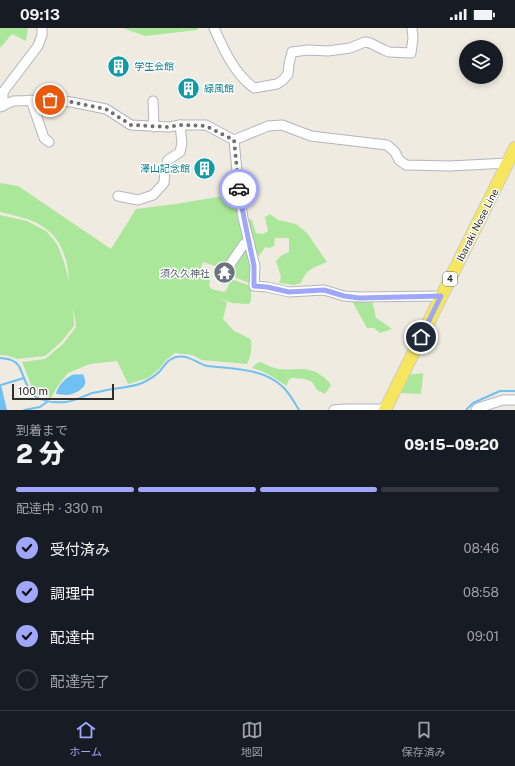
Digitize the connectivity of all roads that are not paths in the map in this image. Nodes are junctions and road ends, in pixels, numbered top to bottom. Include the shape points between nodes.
1 (42, 28) edge
2 (214, 28) edge
3 (412, 28) edge
4 (32, 100) junction
5 (153, 101) dead end
6 (2, 106) edge
7 (180, 125) junction
8 (154, 127) junction
9 (234, 140) junction
10 (49, 142) dead end
11 (515, 148) edge
12 (508, 163) junction
13 (118, 196) dead end
14 (249, 241) junction
15 (231, 263) dead end
16 (441, 296) junction
17 (515, 400) edge
18 (334, 410) edge
19 (385, 410) edge
20 (476, 410) edge

1 - 6 street via 38,46 3,92
2 - 3 street via 238,74 254,88 277,84 283,80 288,74 292,52 350,48 365,42 389,52 411,53
4 - 6 street via 13,101
4 - 8 street via 71,102 106,109 131,125
4 - 10 street via 44,138
5 - 8 street
7 - 8 street
7 - 9 street via 206,126
7 - 13 street via 180,152 168,160 164,183 154,195 138,200
9 - 12 street via 268,126 282,125 311,136 387,145 406,165
9 - 14 street via 239,192
11 - 12 main road, Ibaraki Nose Line / 4
12 - 16 main road, Ibaraki Nose Line / 4
14 - 15 street
14 - 16 street via 254,266 254,286 289,292 324,290 359,298
16 - 19 main road, Ibaraki Nose Line / 4
17 - 20 street via 503,400
18 - 19 street

